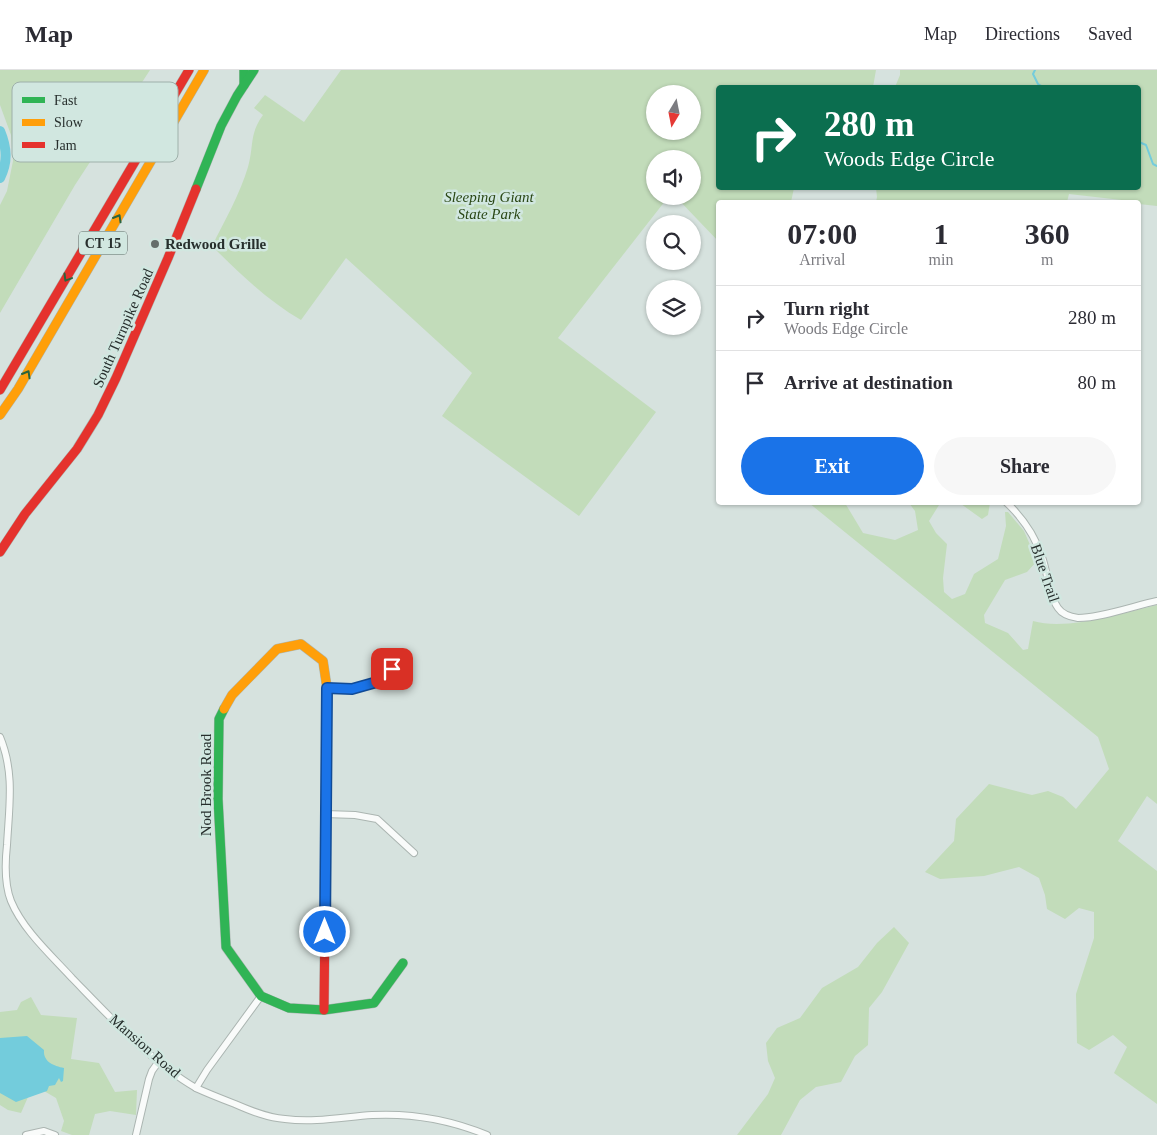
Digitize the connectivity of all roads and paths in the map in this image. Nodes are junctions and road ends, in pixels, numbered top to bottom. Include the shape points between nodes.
1 (190, 70) edge
2 (204, 70) edge
3 (244, 70) edge
4 (254, 70) edge
5 (244, 85) junction
6 (178, 90) edge
7 (178, 115) edge
8 (135, 162) edge
9 (150, 162) edge
10 (0, 390) edge
11 (0, 414) edge
12 (1009, 505) edge
13 (0, 552) edge
14 (1157, 600) edge
15 (392, 669) dead end
16 (327, 688) junction
17 (0, 736) edge
18 (325, 814) junction
19 (414, 853) dead end
20 (403, 963) dead end
21 (261, 996) junction
22 (324, 1010) junction
23 (159, 1061) junction
24 (196, 1088) junction
25 (26, 1135) edge
26 (55, 1135) edge
27 (136, 1135) edge
28 (487, 1135) edge

1 -> 6 main road, CT 15
7 -> 2 main road, CT 15
3 - 5 main road
4 - 5 main road, South Turnpike Road
5 - 13 main road, South Turnpike Road via 215,138 182,225 104,404 77,449 25,514
8 -> 10 main road, CT 15
11 -> 9 main road, CT 15 via 18,389
12 - 14 street, Blue Trail via 1019,516 1042,556 1054,600 1061,612 1084,618
15 - 16 street via 384,680 352,689
16 - 18 main road, Nod Brook Road
16 - 21 main road, Nod Brook Road via 323,662 301,644 277,649 232,696 219,719 218,799 226,947
17 - 23 street, Mansion Road via 10,775 6,876 17,912 64,970
18 - 19 street via 377,819
18 - 22 main road, Nod Brook Road
20 - 22 main road via 374,1003
21 - 22 main road via 289,1008
21 - 24 street
23 - 24 street, Mansion Road
23 - 27 street via 149,1079
24 - 28 street, Mansion Road via 278,1118 406,1116 445,1122
25 - 26 street via 44,1131

